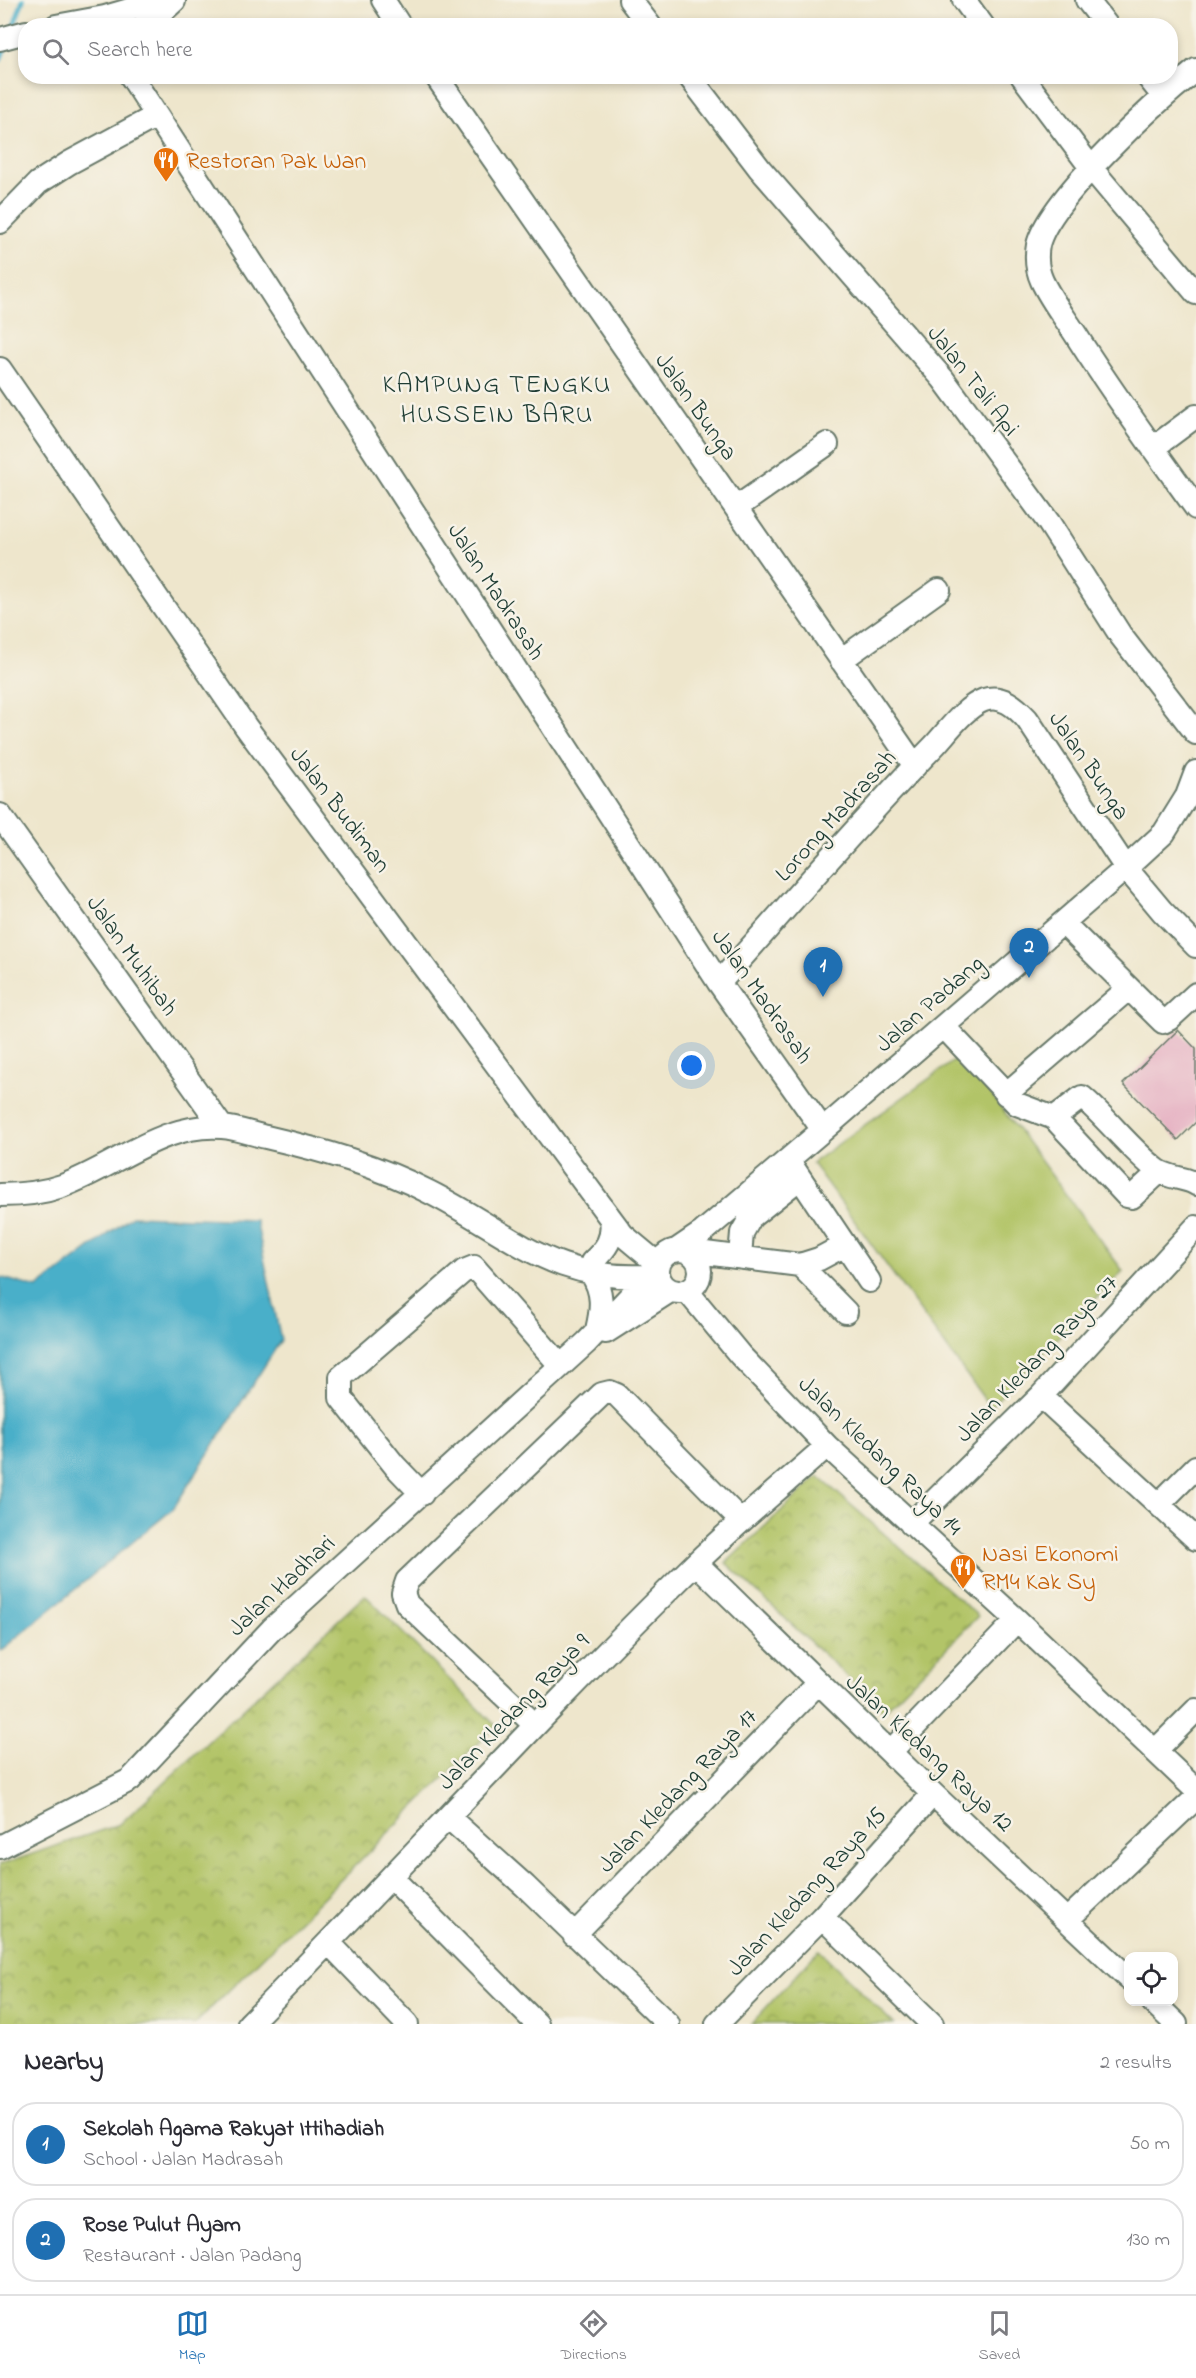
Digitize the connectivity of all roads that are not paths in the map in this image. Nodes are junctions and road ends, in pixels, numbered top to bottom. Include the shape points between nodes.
1 (164, 0) edge
2 (175, 0) edge
3 (382, 0) edge
4 (630, 0) edge
5 (964, 0) edge
6 (1087, 0) edge
7 (114, 18) edge
8 (156, 18) edge
9 (394, 18) edge
10 (644, 18) edge
11 (977, 18) edge
12 (1101, 18) edge
13 (18, 34) edge
14 (0, 39) edge
15 (1196, 70) edge
16 (136, 84) edge
17 (442, 84) edge
18 (695, 84) edge
19 (1028, 84) edge
20 (1154, 84) edge
21 (1163, 96) junction
22 (156, 116) junction
23 (1092, 169) junction
24 (0, 222) edge
25 (1196, 293) edge
26 (0, 369) edge
27 (1196, 416) edge
28 (827, 444) dead end
29 (1153, 448) junction
30 (736, 508) junction
31 (1196, 508) edge
32 (939, 590) dead end
33 (841, 660) junction
34 (1000, 699) joint
35 (1196, 733) edge
36 (915, 766) junction
37 (1196, 771) edge
38 (0, 815) edge
39 (1126, 868) junction
40 (1063, 923) junction
41 (1196, 946) edge
42 (719, 983) junction
43 (1128, 989) junction
44 (1196, 994) edge
45 (944, 1027) junction
46 (1006, 1094) junction
47 (1054, 1118) junction
48 (222, 1127) junction
49 (823, 1130) junction
50 (788, 1160) junction
51 (1159, 1172) junction
52 (801, 1179) junction
53 (1196, 1184) edge
54 (756, 1186) junction
55 (0, 1195) edge
56 (611, 1219) junction
57 (1196, 1227) edge
58 (845, 1245) junction
59 (740, 1256) junction
60 (702, 1263) junction
61 (800, 1264) junction
62 (591, 1267) junction
63 (668, 1275) junction
64 (869, 1281) dead end
65 (846, 1312) dead end
66 (592, 1336) junction
67 (740, 1355) junction
68 (560, 1365) junction
69 (1041, 1396) junction
70 (827, 1446) junction
71 (1196, 1467) edge
72 (422, 1494) junction
73 (1159, 1504) junction
74 (741, 1521) junction
75 (912, 1524) junction
76 (1196, 1539) edge
77 (696, 1563) junction
78 (1017, 1620) junction
79 (818, 1683) junction
80 (1193, 1719) edge
81 (536, 1725) junction
82 (1155, 1751) junction
83 (890, 1752) junction
84 (1196, 1790) edge
85 (933, 1794) junction
86 (1196, 1798) edge
87 (448, 1817) junction
88 (0, 1847) edge
89 (391, 1877) junction
90 (822, 1917) junction
91 (1068, 1919) junction
92 (574, 1935) junction
93 (329, 1943) junction
94 (1124, 1974) edge
95 (1158, 2006) edge
96 (249, 2024) edge
97 (406, 2024) edge
98 (537, 2024) edge
99 (668, 2024) edge
100 (717, 2024) edge
101 (932, 2024) edge
102 (1176, 2024) edge

1 - 7 street
2 - 8 street
3 - 9 street
4 - 10 street
5 - 11 street
6 - 12 street
13 - 14 street
15 - 21 street
16 - 22 street, Jalan Madrasah
17 - 30 street, Jalan Bunga
18 - 35 street, Jalan Tali Api via 760,170 943,378 1049,523 1121,636
19 - 23 street
20 - 21 street
21 - 23 street
22 - 24 street via 38,183
22 - 42 street, Jalan Madrasah
23 - 25 street
23 - 29 street via 1046,225 1037,263 1048,291
26 - 56 street, Jalan Budiman via 246,727
27 - 29 street
28 - 30 street
29 - 31 street
30 - 33 street, Jalan Bunga
32 - 33 street
33 - 36 street, Jalan Bunga
34 - 36 street, Lorong Madrasah via 986,699 973,706
34 - 39 street, Jalan Bunga via 1015,706 1027,719
36 - 42 street, Lorong Madrasah
37 - 39 street, Jalan Padang via 1187,796 1164,833
38 - 48 street, Jalan Muhibah
39 - 40 street, Jalan Padang
39 - 41 street, Jalan Bunga
40 - 43 street
40 - 45 street, Jalan Padang
42 - 49 street, Jalan Madrasah
43 - 44 street via 1164,1022
43 - 46 street
45 - 46 street
45 - 49 street, Jalan Padang
46 - 47 street via 1017,1104
47 - 51 street via 1082,1097
47 - 51 street via 1127,1196 1132,1197
48 - 55 street via 190,1129 158,1139 62,1186 28,1195
48 - 62 street via 354,1160 429,1192 554,1262
49 - 50 street, Jalan Padang
50 - 52 street
50 - 54 street, Jalan Padang
51 - 53 street
52 - 58 street
52 - 59 street via 751,1217 742,1233
54 - 60 street, Jalan Padang via 726,1220
54 - 63 street, Jalan Padang via 703,1232
56 - 62 street via 611,1239
56 - 63 street, Jalan Budiman via 623,1235
57 - 69 street, Jalan Kledang Raya 27
58 - 61 street
58 - 64 street
59 - 60 street
59 - 61 street
60 - 63 street via 690,1253
60 - 63 street, Jalan Padang via 699,1281
60 - 67 street, Jalan Kledang Raya 14 via 709,1296 733,1331
61 - 65 street
62 - 63 street
62 - 66 street via 602,1299
63 - 66 street, Jalan Hadhari via 612,1329
63 - 67 street, Jalan Kledang Raya 14
66 - 68 street, Jalan Hadhari
67 - 70 street, Jalan Kledang Raya 14
68 - 72 street, Jalan Hadhari
68 - 72 street via 474,1267 464,1271 341,1377 341,1398
69 - 73 street
69 - 75 street, Jalan Kledang Raya 27
70 - 74 street, Jalan Kledang Raya 9
70 - 75 street, Jalan Kledang Raya 14
71 - 73 street
72 - 88 street, Jalan Hadhari via 272,1629 130,1780
73 - 76 street
74 - 77 street, Jalan Kledang Raya 9
74 - 81 street via 610,1392 602,1394 407,1581 403,1593 407,1604
75 - 78 street, Jalan Kledang Raya 14
77 - 79 street, Jalan Kledang Raya 12
77 - 81 street, Jalan Kledang Raya 9
78 - 82 street, Jalan Kledang Raya 14
78 - 83 street
79 - 83 street, Jalan Kledang Raya 12
79 - 92 street, Jalan Kledang Raya 17
80 - 82 street
81 - 87 street, Jalan Kledang Raya 9
82 - 84 street, Jalan Kledang Raya 14
83 - 85 street, Jalan Kledang Raya 12
85 - 90 street, Jalan Kledang Raya 15
85 - 91 street, Jalan Kledang Raya 12
86 - 91 street
87 - 89 street, Jalan Kledang Raya 9
87 - 92 street
89 - 93 street, Jalan Kledang Raya 9
89 - 98 street
90 - 100 street, Jalan Kledang Raya 15
90 - 101 street
91 - 94 street, Jalan Kledang Raya 12
92 - 99 street
93 - 96 street, Jalan Kledang Raya 9
93 - 97 street
95 - 102 street

